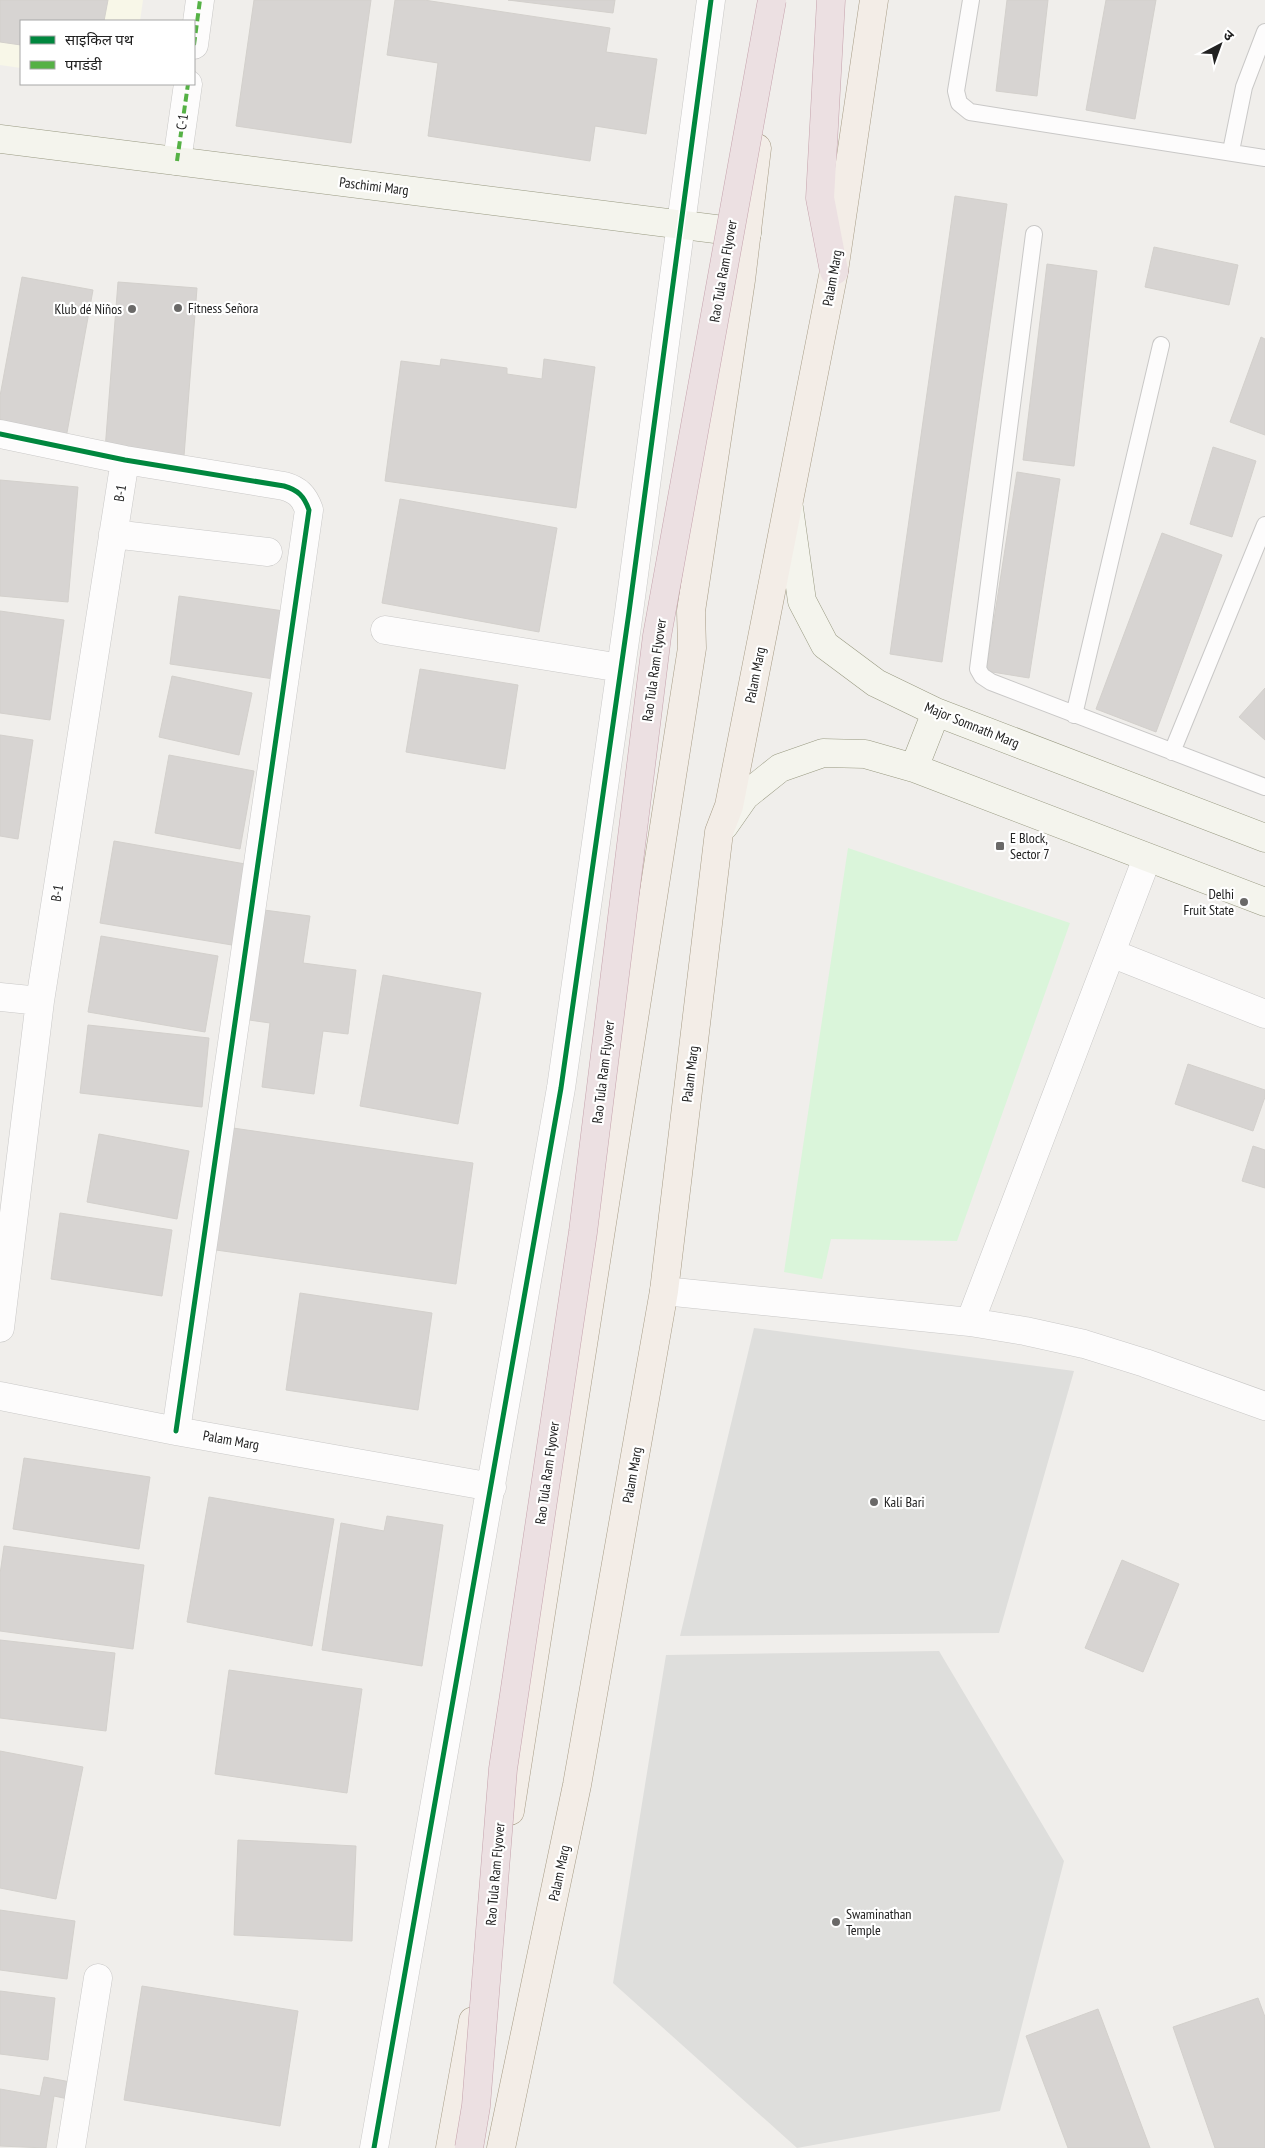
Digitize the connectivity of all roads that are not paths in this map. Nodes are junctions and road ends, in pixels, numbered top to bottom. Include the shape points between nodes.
1 (200, 0) edge
2 (711, 0) edge
3 (773, 0) edge
4 (874, 0) edge
5 (971, 0) edge
6 (830, 12) edge
7 (1265, 32) edge
8 (195, 38) edge
9 (188, 85) edge
10 (0, 140) edge
11 (1231, 152) junction
12 (1265, 158) edge
13 (176, 161) junction
14 (681, 224) junction
15 (747, 233) junction
16 (1034, 234) dead end
17 (834, 271) junction
18 (1161, 345) dead end
19 (0, 434) edge
20 (125, 460) junction
21 (789, 506) junction
22 (1265, 525) edge
23 (113, 534) junction
24 (268, 552) dead end
25 (385, 630) dead end
26 (621, 668) junction
27 (936, 712) junction
28 (1074, 715) junction
29 (1172, 752) junction
30 (914, 768) junction
31 (1265, 788) edge
32 (720, 832) junction
33 (1265, 838) edge
34 (1147, 858) junction
35 (1265, 902) edge
36 (1111, 953) junction
37 (0, 996) edge
38 (40, 1001) junction
39 (1265, 1014) edge
40 (664, 1290) junction
41 (970, 1322) junction
42 (0, 1328) edge
43 (0, 1396) edge
44 (1265, 1406) edge
45 (176, 1430) junction
46 (492, 1487) junction
47 (98, 1978) dead end
48 (71, 2148) edge
49 (374, 2148) edge
50 (450, 2148) edge
51 (469, 2148) edge
52 (501, 2148) edge

1 - 8 street
2 - 14 street
3 - 15 main road
3 - 51 highway, Rao Tula Ram Flyover, bridge via 657,636 583,1232 503,1769 476,2106
4 - 17 main road, Palam Marg
5 - 11 lane via 956,91 959,103 970,112
6 - 17 highway via 820,198
7 - 11 lane via 1244,87
9 - 13 street, C-1
10 - 13 street, Paschimi Marg
11 - 12 lane
13 - 14 street, Paschimi Marg
14 - 15 street, Paschimi Marg
14 - 26 street
15 - 50 main road via 691,611 692,648 512,1800
16 - 28 lane via 978,662 982,676 991,682
17 - 21 main road, Palam Marg
18 - 28 lane
19 - 20 street
20 - 23 street, B-1
20 - 45 street via 295,489 305,499 309,510
21 - 27 street, Major Somnath Marg via 802,601 826,645 876,683
21 - 32 main road, Palam Marg via 729,806
22 - 29 lane
23 - 24 street
23 - 38 street, B-1
25 - 26 street
26 - 46 street via 561,1088
27 - 30 street
27 - 33 street, Major Somnath Marg
28 - 29 lane
29 - 31 lane
30 - 32 street via 865,754 823,753 780,768 745,796
30 - 34 street
32 - 40 main road, Palam Marg
34 - 35 street
34 - 36 street
36 - 39 street
36 - 41 street
37 - 38 street
38 - 42 street, B-1
40 - 41 street
40 - 52 main road, Palam Marg via 577,1785
41 - 44 street via 1084,1344
43 - 45 street, Palam Marg
45 - 46 street, Palam Marg
46 - 49 street
47 - 48 street

